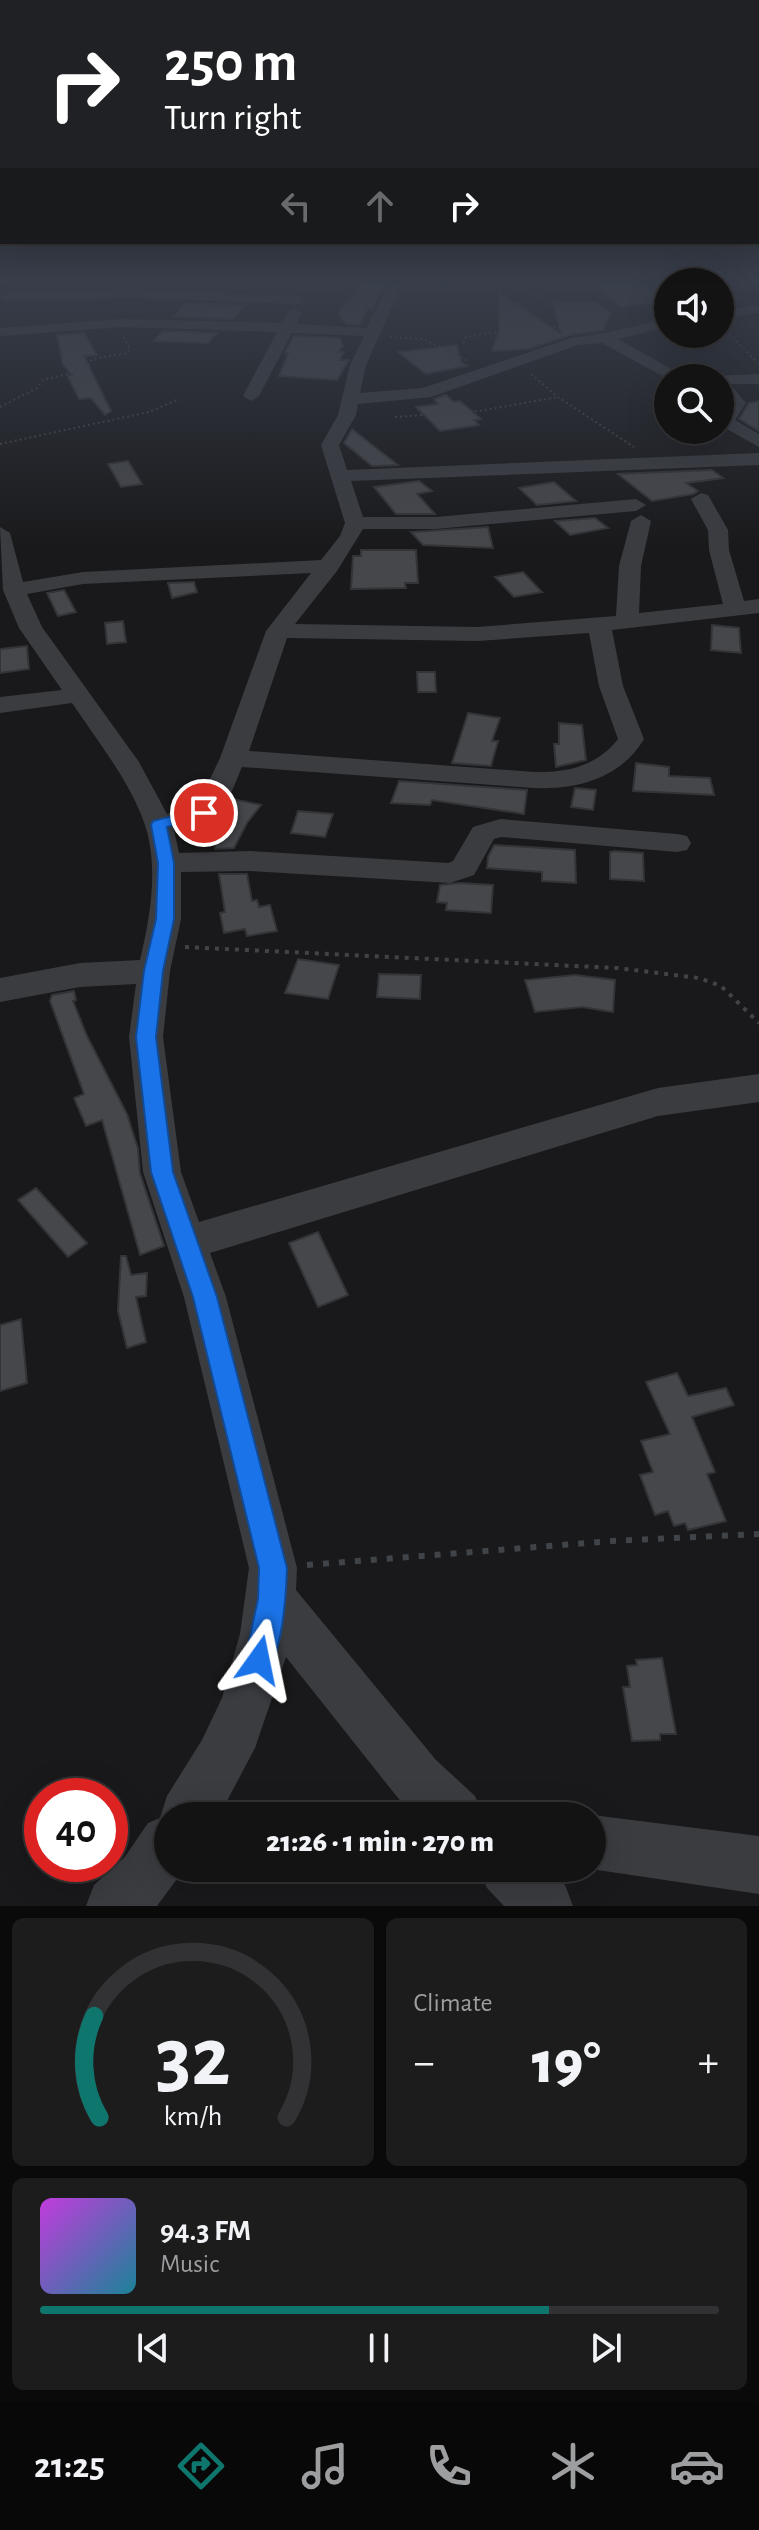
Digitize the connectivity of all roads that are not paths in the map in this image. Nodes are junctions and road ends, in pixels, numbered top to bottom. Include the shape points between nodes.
1 (265, 371) edge
2 (357, 371) edge
3 (485, 371) edge
4 (759, 379) edge
5 (734, 380) edge
6 (251, 396) dead end
7 (352, 399) junction
8 (734, 427) edge
9 (759, 442) edge
10 (759, 459) edge
11 (340, 476) junction
12 (701, 499) dead end
13 (355, 523) junction
14 (329, 566) junction
15 (7, 580) edge
16 (759, 606) edge
17 (735, 608) junction
18 (627, 620) junction
19 (599, 625) junction
20 (278, 631) junction
21 (78, 695) junction
22 (0, 705) edge
23 (233, 758) junction
24 (159, 825) junction
25 (677, 843) dead end
26 (166, 863) junction
27 (156, 958) junction
28 (0, 990) edge
29 (759, 1088) edge
30 (186, 1243) junction
31 (273, 1583) junction
32 (197, 1802) edge
33 (441, 1802) edge
34 (606, 1845) edge
35 (154, 1863) edge
36 (759, 1865) edge
37 (521, 1882) edge
38 (115, 1906) edge
39 (544, 1906) edge

1 - 6 street
2 - 7 street
3 - 7 street via 425,393
4 - 5 street
7 - 11 street via 330,445
8 - 9 street
10 - 11 street
11 - 13 street
12 - 17 street via 718,530
13 - 14 street
13 - 18 street via 639,513
14 - 15 street
14 - 20 street
15 - 21 street
16 - 17 street
17 - 18 street
18 - 19 street
19 - 20 street via 478,634
19 - 23 street via 611,686 631,739 595,770 576,778 456,776
20 - 23 street
21 - 22 street
21 - 24 street via 126,762
23 - 24 street via 211,807
24 - 26 street
25 - 26 street via 500,828 483,833 464,868 450,873 277,862
26 - 27 street via 165,919
27 - 28 street
27 - 30 street via 146,1037 162,1172
29 - 30 street via 658,1102
30 - 31 street via 205,1297
31 - 32 street via 253,1691
31 - 33 street via 417,1779
34 - 36 street
35 - 38 street
37 - 39 street

